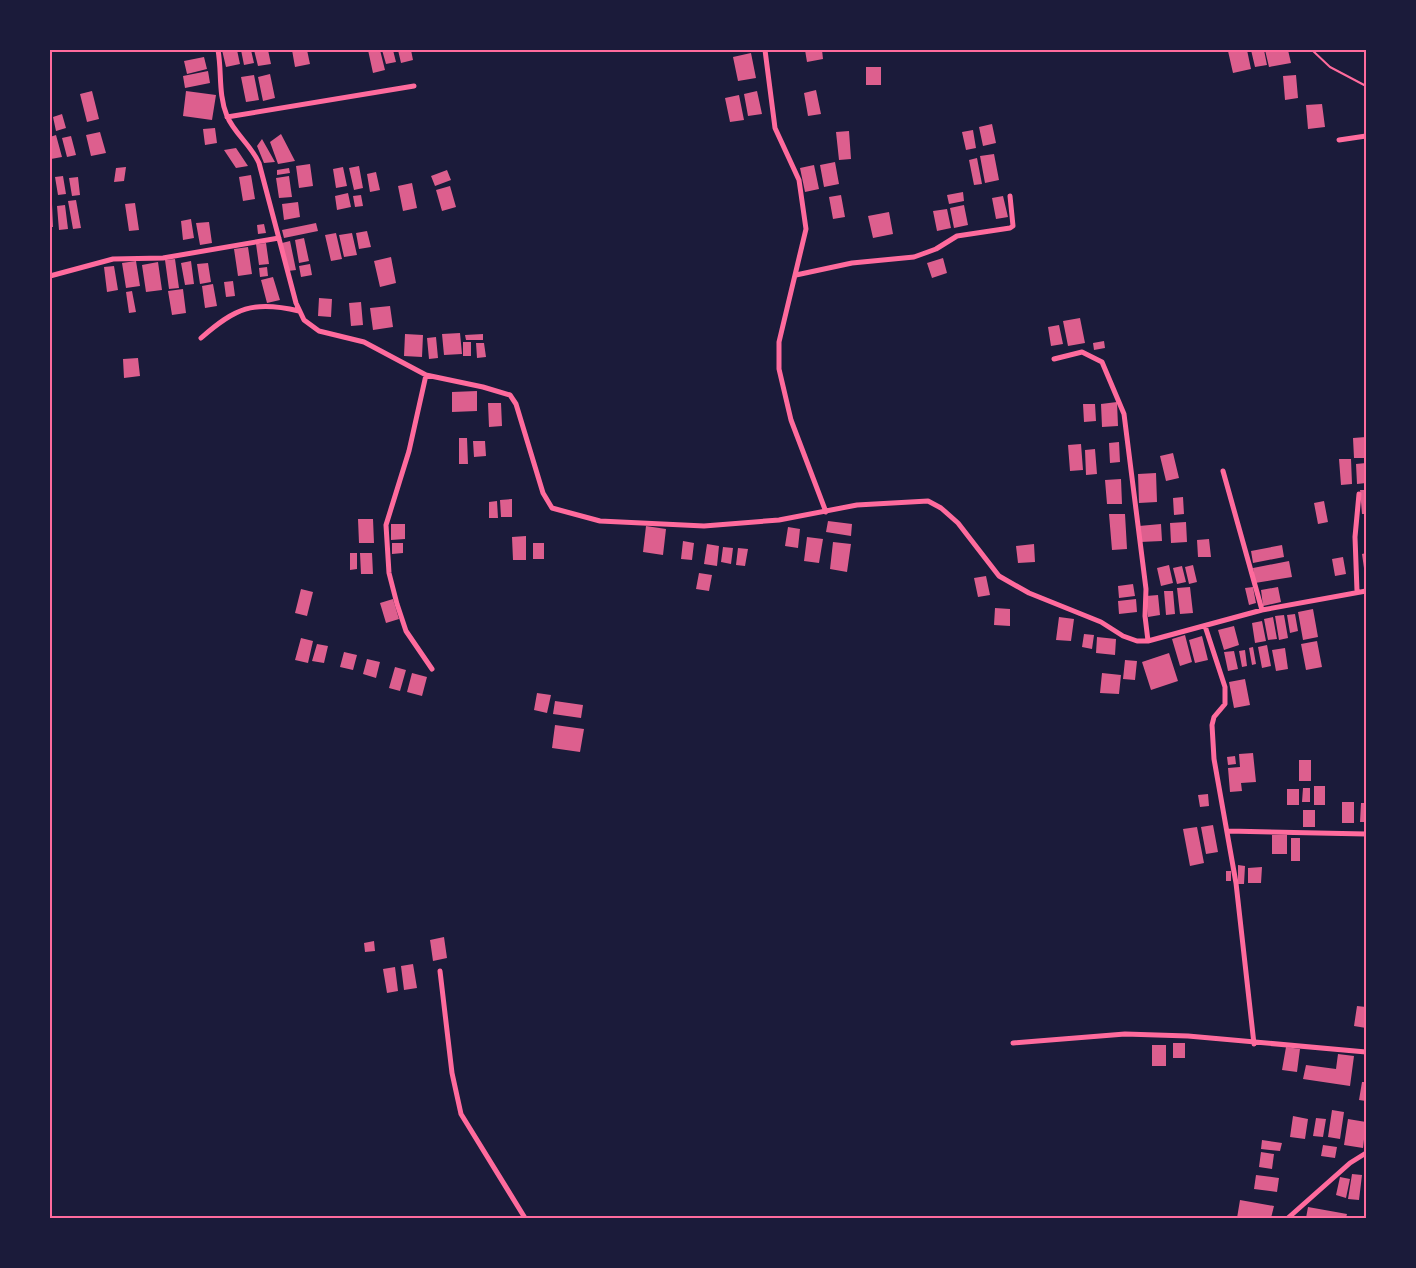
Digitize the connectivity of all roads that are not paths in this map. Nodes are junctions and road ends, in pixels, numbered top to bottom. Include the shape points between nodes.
1 (218, 50) edge
2 (765, 50) edge
3 (414, 86) dead end
4 (227, 117) junction
5 (1366, 136) edge
6 (1339, 140) dead end
7 (1010, 196) dead end
8 (279, 238) junction
9 (796, 275) junction
10 (50, 276) edge
11 (299, 311) junction
12 (201, 338) dead end
13 (1054, 359) dead end
14 (426, 375) junction
15 (1223, 471) dead end
16 (1359, 494) dead end
17 (826, 512) junction
18 (1357, 591) junction
19 (1366, 591) edge
20 (1262, 610) junction
21 (1205, 626) junction
22 (1148, 640) junction
23 (432, 669) dead end
24 (1227, 831) junction
25 (1366, 834) edge
26 (440, 972) dead end
27 (1013, 1043) dead end
28 (1254, 1044) junction
29 (1366, 1052) edge
30 (1366, 1153) edge
31 (525, 1218) edge
32 (1288, 1218) edge

1 - 4 street via 220,91
2 - 9 street via 775,128 799,180 806,229
3 - 4 street
4 - 8 street via 259,163
5 - 6 street
7 - 9 street via 1010,228 957,236 914,256
8 - 10 street via 164,258 113,259
8 - 11 street
9 - 17 street via 779,342 779,369 791,420
11 - 12 street via 276,306 233,312
11 - 14 street via 304,320 319,330 364,342
13 - 22 street via 1082,352 1102,362 1124,414 1146,589
14 - 17 street via 512,397 543,493 552,508 600,521 704,526
14 - 23 street via 409,451 386,525 389,573 397,604 406,631
15 - 20 street
16 - 18 street via 1355,537
17 - 22 street via 857,505 928,501 958,523 999,576 1029,593 1101,622 1123,636
18 - 19 street
18 - 20 street
20 - 21 street
21 - 22 street
21 - 24 street via 1225,687 1225,704 1212,725
24 - 25 street
24 - 28 street
26 - 31 street via 461,1114
27 - 28 street via 1125,1034
28 - 29 street
30 - 32 street

